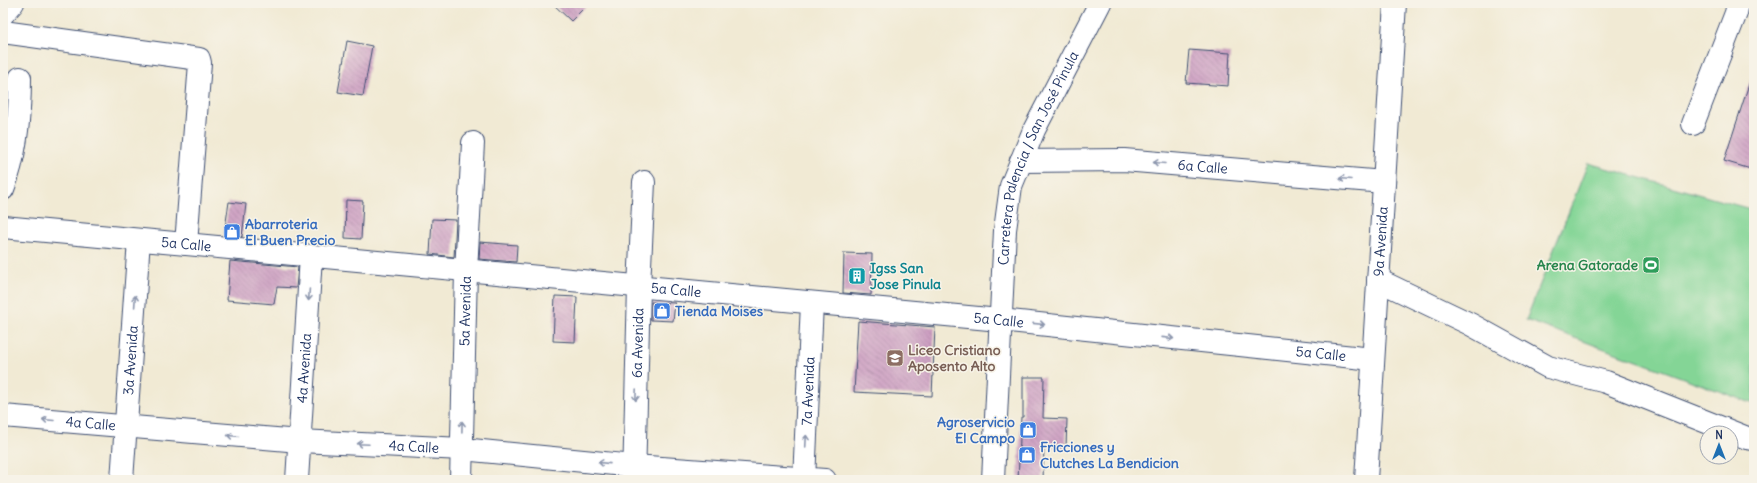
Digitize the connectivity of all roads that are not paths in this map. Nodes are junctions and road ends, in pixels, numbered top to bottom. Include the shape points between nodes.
1 (13, 3) edge
2 (1100, 3) edge
3 (1396, 3) edge
4 (1738, 3) edge
5 (3, 14) edge
6 (3, 32) edge
7 (20, 78) dead end
8 (1693, 124) dead end
9 (473, 143) dead end
10 (1021, 160) junction
11 (644, 182) dead end
12 (1384, 182) junction
13 (3, 189) edge
14 (3, 227) edge
15 (139, 240) junction
16 (186, 244) junction
17 (311, 256) junction
18 (466, 271) junction
19 (1378, 280) junction
20 (639, 286) junction
21 (812, 303) junction
22 (1000, 320) junction
23 (1373, 359) junction
24 (3, 416) edge
25 (126, 426) junction
26 (1754, 439) edge
27 (300, 441) junction
28 (462, 449) junction
29 (634, 473) edge
30 (811, 479) edge
31 (122, 480) edge
32 (297, 480) edge
33 (461, 480) edge
34 (993, 480) edge
35 (1366, 480) edge

1 - 5 street
2 - 10 street, Carretera Palencia / San José Pinula
3 - 12 street, 9a Avenida
4 - 8 street
6 - 16 street via 199,59
7 - 13 street via 14,156
9 - 18 street, 5a Avenida
12 -> 10 street, 6a Calle via 1124,160
10 - 22 street, Carretera Palencia / San José Pinula via 1011,186 1005,230
11 - 20 street, 6a Avenida
12 - 19 street, 9a Avenida
14 - 15 street, 5a Calle
15 - 16 street, 5a Calle
25 -> 15 street, 3a Avenida
16 - 17 street, 5a Calle
17 - 18 street, 5a Calle
17 -> 27 street, 4a Avenida
18 - 20 street, 5a Calle
28 -> 18 street, 5a Avenida
19 - 23 street, 9a Avenida
19 - 26 street via 1470,324 1548,367 1606,382
20 - 21 street, 5a Calle
20 -> 29 street, 6a Avenida
21 - 22 street, 5a Calle
30 -> 21 street, 7a Avenida
22 -> 23 street, 5a Calle
22 - 34 street, Carretera Palencia / San José Pinula
23 - 35 street, 9a Avenida
25 -> 24 street, 4a Calle
27 -> 25 street, 4a Calle
25 - 31 street, 3a Avenida
28 -> 27 street, 4a Calle
27 - 32 street, 4a Avenida
29 -> 28 street, 4a Calle
28 - 33 street, 5a Avenida
29 - 30 street, 4a Calle

